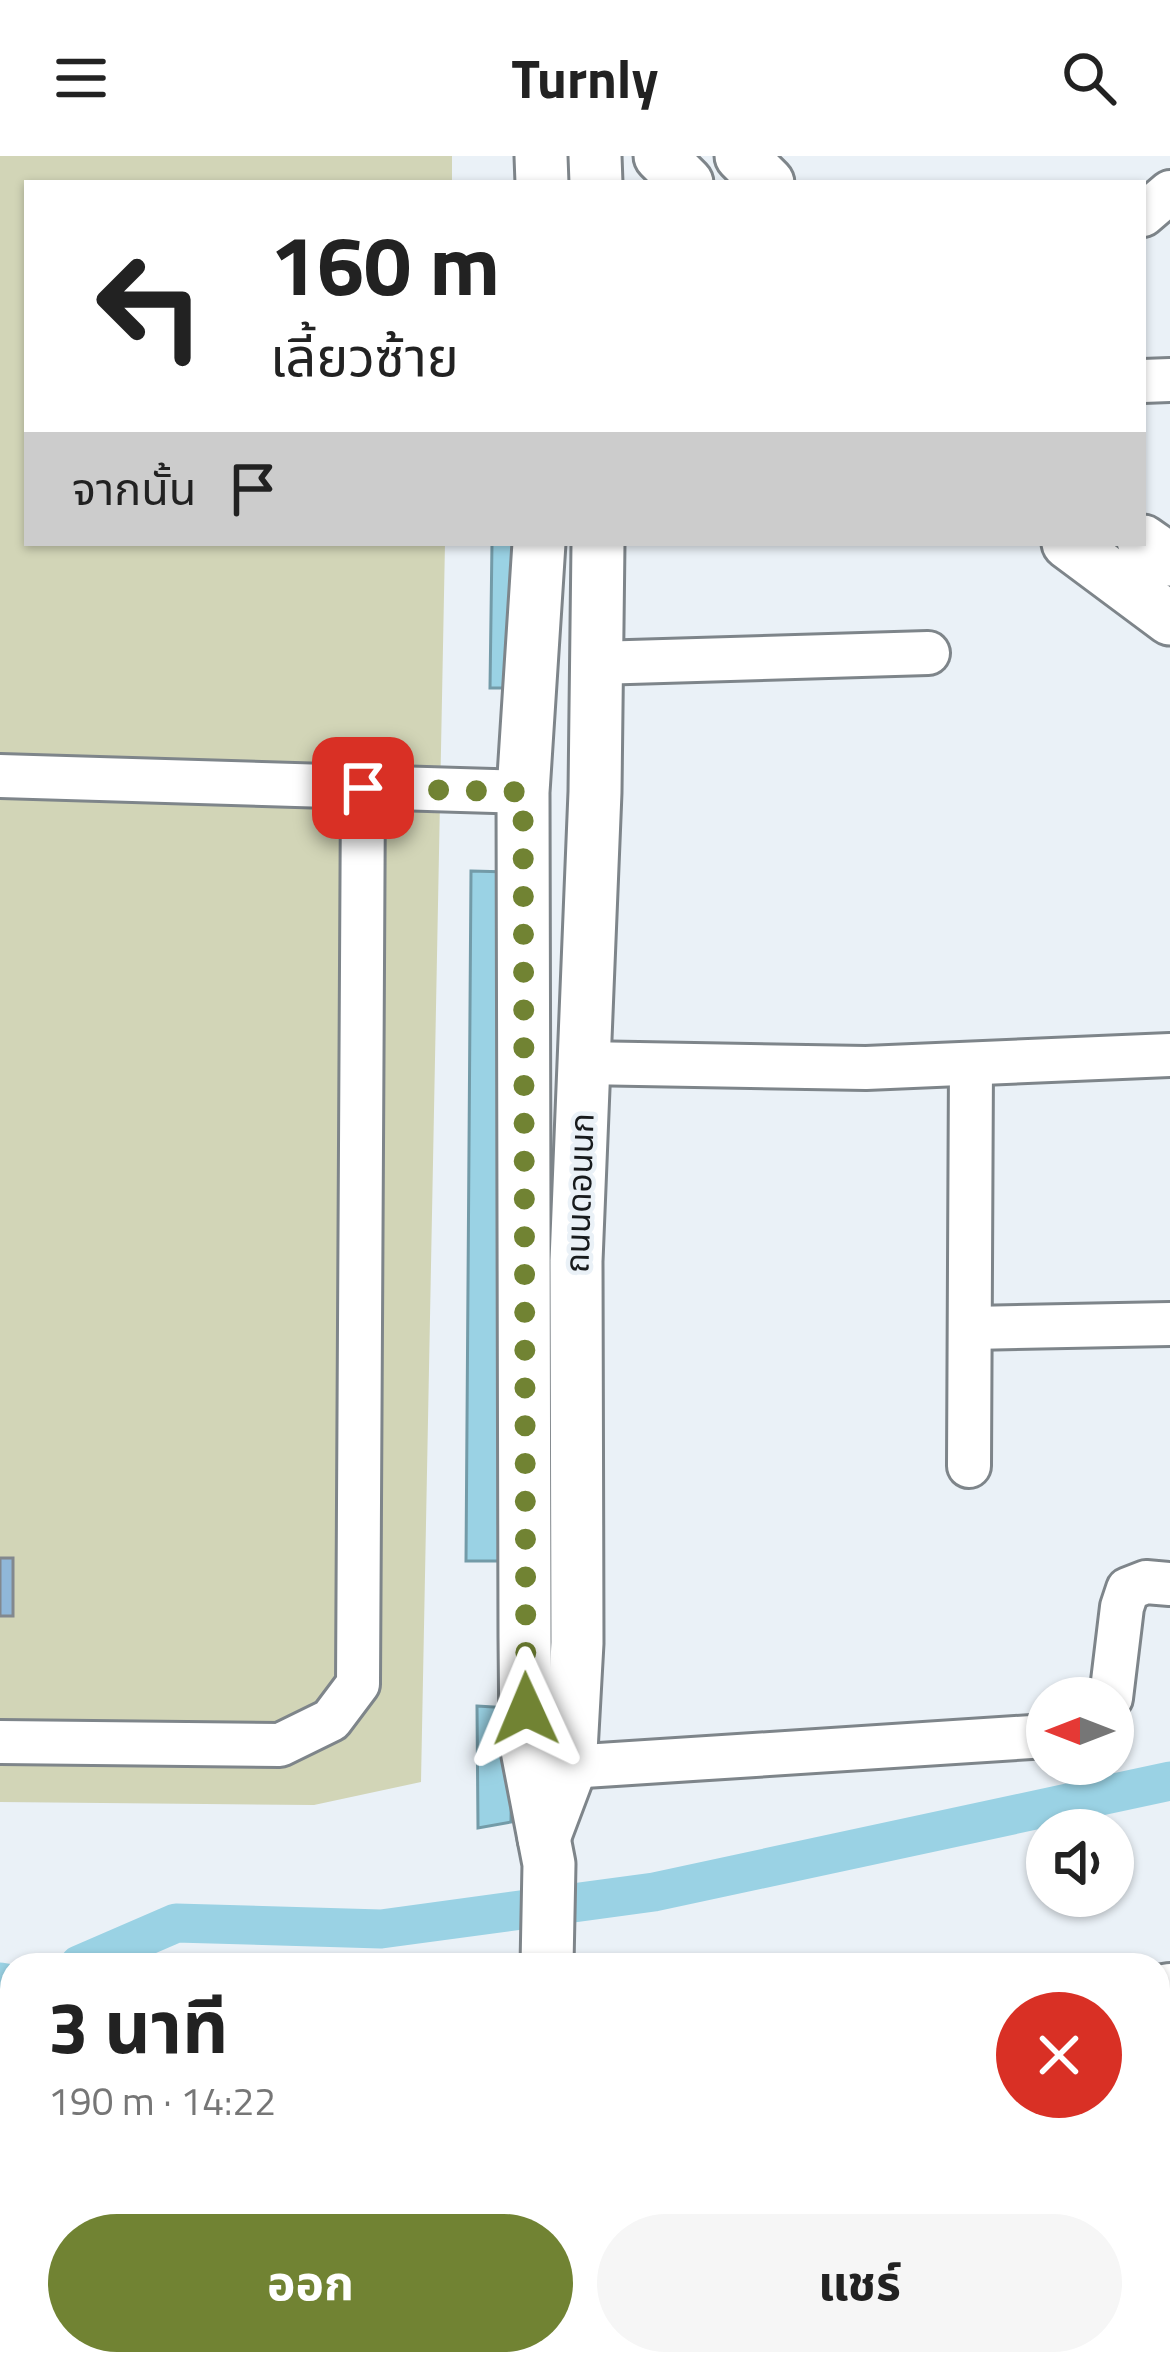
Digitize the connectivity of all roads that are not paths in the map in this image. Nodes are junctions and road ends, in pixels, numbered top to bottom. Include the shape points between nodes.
1 (660, 156) edge
2 (741, 156) edge
3 (684, 180) edge
4 (765, 180) edge
5 (1170, 192) edge
6 (1146, 212) edge
7 (539, 546) edge
8 (598, 546) edge
9 (1072, 546) edge
10 (1170, 619) edge
11 (928, 653) dead end
12 (596, 663) junction
13 (0, 776) edge
14 (363, 788) junction
15 (523, 792) junction
16 (1170, 1055) edge
17 (583, 1063) junction
18 (971, 1064) junction
19 (1170, 1324) edge
20 (972, 1328) junction
21 (970, 1466) dead end
22 (1170, 1584) edge
23 (1114, 1677) edge
24 (1026, 1737) edge
25 (0, 1742) edge
26 (550, 1769) junction
27 (547, 1953) edge

1 - 3 main road
2 - 4 main road
5 - 6 street
7 - 15 main road, ถนนดอนนก
8 - 12 main road, ถนนดอนนก
9 - 10 main road
11 - 12 street
12 - 17 main road, ถนนดอนนก
13 - 14 street
14 - 15 street
14 - 25 street via 358,1684 331,1720 280,1744
15 - 26 main road, ถนนดอนนก via 526,1744
16 - 18 street
17 - 18 street
17 - 26 main road, ถนนดอนนก via 577,1642
18 - 20 street
19 - 20 street
20 - 21 street
22 - 23 street via 1128,1589
24 - 26 street
26 - 27 main road, ถนนดอนนก

